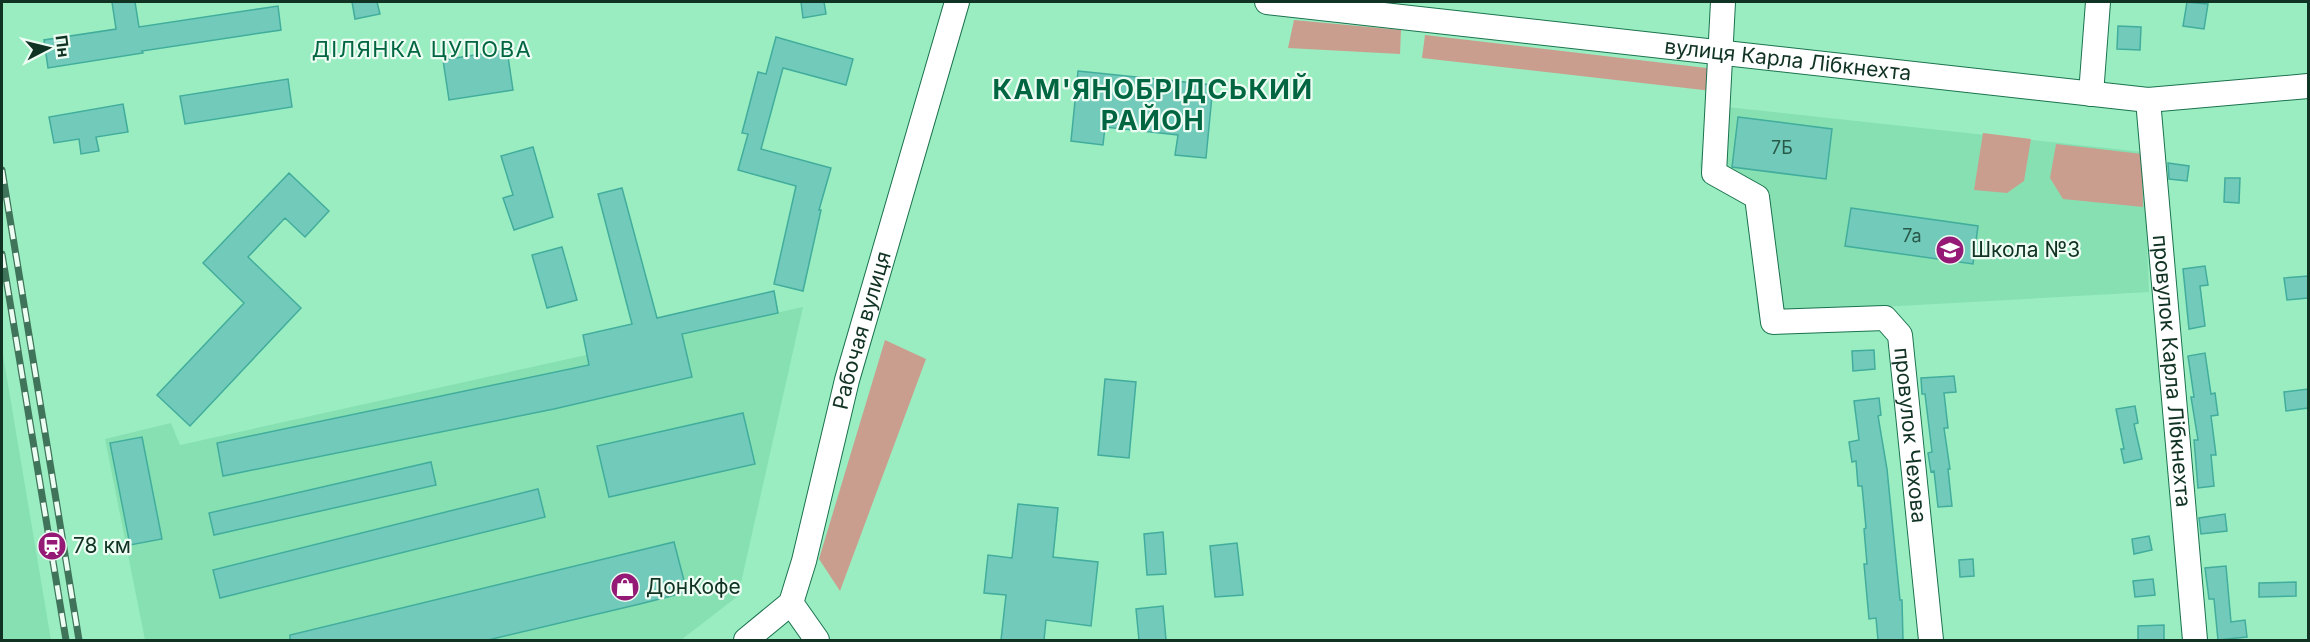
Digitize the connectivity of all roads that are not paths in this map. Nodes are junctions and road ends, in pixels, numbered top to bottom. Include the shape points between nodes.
1 (957, 2) edge
2 (1266, 2) edge
3 (1723, 2) edge
4 (2098, 2) edge
5 (1719, 51) junction
6 (2308, 86) edge
7 (2091, 94) junction
8 (2148, 100) junction
9 (791, 603) junction
10 (746, 640) edge
11 (818, 640) edge
12 (1931, 640) edge
13 (2194, 640) edge

1 - 9 street, Рабочая вулиця via 847,380
2 - 5 street, вулиця Карла Лібкнехта
3 - 5 street
4 - 7 street
5 - 7 street, вулиця Карла Лібкнехта
5 - 12 street, провулок Чехова via 1714,173 1757,197 1773,322 1885,318 1900,335
6 - 8 street, вулиця Карла Лібкнехта
7 - 8 street, вулиця Карла Лібкнехта
8 - 13 street, провулок Карла Лібкнехта
9 - 10 street
9 - 11 street

